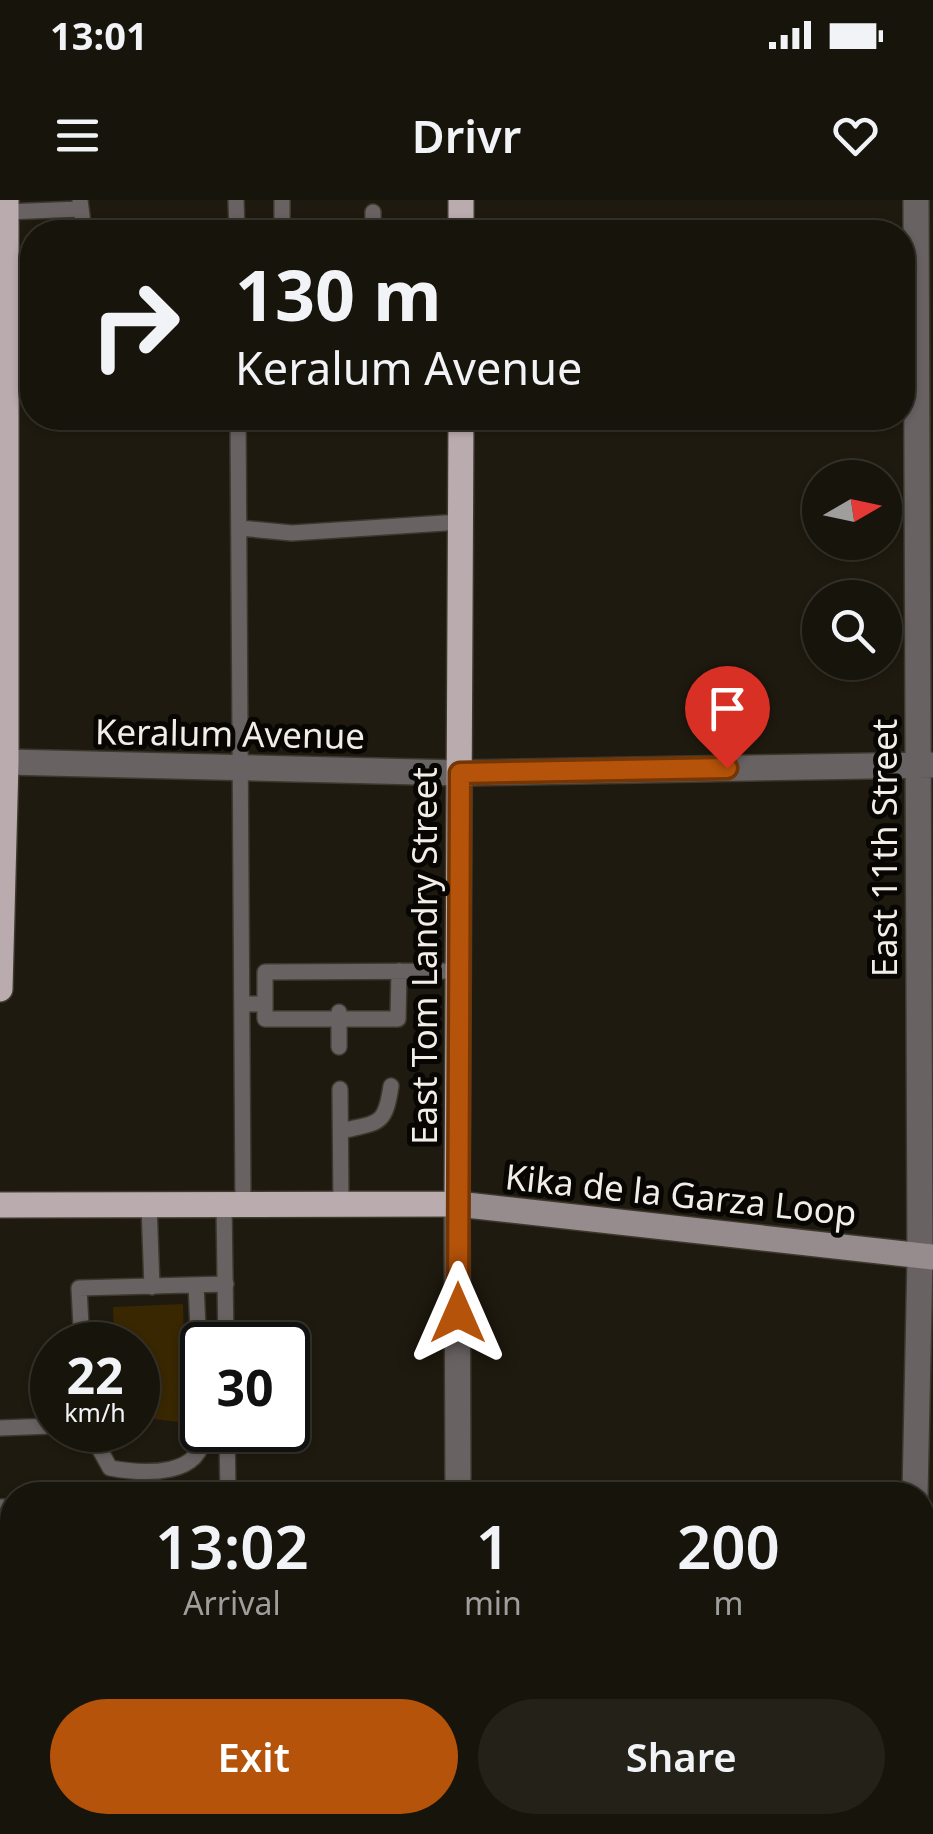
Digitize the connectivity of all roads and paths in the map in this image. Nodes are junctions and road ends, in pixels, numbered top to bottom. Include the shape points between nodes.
1 (916, 200) edge
2 (80, 204) edge
3 (6, 206) edge
4 (373, 212) dead end
5 (373, 220) edge
6 (918, 285) edge
7 (2, 294) edge
8 (238, 430) edge
9 (461, 430) edge
10 (460, 522) junction
11 (240, 528) junction
12 (6, 762) junction
13 (926, 765) edge
14 (239, 768) junction
15 (460, 773) junction
16 (458, 970) junction
17 (399, 971) junction
18 (0, 990) edge
19 (926, 996) edge
20 (242, 1004) junction
21 (266, 1004) junction
22 (339, 1015) junction
23 (339, 1047) dead end
24 (390, 1086) dead end
25 (340, 1089) dead end
26 (341, 1132) junction
27 (234, 1204) junction
28 (457, 1204) junction
29 (0, 1205) edge
30 (149, 1205) junction
31 (342, 1206) junction
32 (927, 1257) edge
33 (226, 1284) junction
34 (196, 1285) junction
35 (152, 1287) junction
36 (81, 1322) edge
37 (198, 1322) edge
38 (226, 1322) edge
39 (30, 1427) edge
40 (0, 1428) edge
41 (101, 1452) edge
42 (199, 1452) edge
43 (228, 1452) edge
44 (228, 1482) edge
45 (458, 1482) edge
46 (916, 1482) edge

1 - 6 street, East 11th Street
2 - 3 lane
3 - 7 main road
4 - 5 lane
6 - 13 street, East 11th Street
7 - 12 main road
8 - 11 lane
9 - 10 main road, East Tom Landry Street
10 - 11 lane via 292,533
10 - 15 main road, East Tom Landry Street
11 - 14 lane
12 - 14 street, Keralum Avenue
12 - 18 main road
13 - 15 street, Keralum Avenue
13 - 19 street, East 11th Street
14 - 15 street, Keralum Avenue
14 - 20 lane
15 - 16 main road, East Tom Landry Street
16 - 17 lane
16 - 28 main road, East Tom Landry Street
17 - 21 lane via 370,978 265,972
17 - 22 lane via 397,1026
19 - 32 street, East 11th Street
20 - 21 lane
20 - 27 lane
21 - 22 lane via 265,1020
22 - 23 lane
24 - 26 lane via 387,1112 378,1122
25 - 26 lane
26 - 31 lane
27 - 30 main road, Kika de la Garza Loop
27 - 31 main road, Kika de la Garza Loop
27 - 33 lane
28 - 31 main road, Kika de la Garza Loop
28 - 32 street, Kika de la Garza Loop
28 - 45 street, East Tom Landry Street
29 - 30 main road, Kika de la Garza Loop
30 - 35 lane
32 - 46 street, East 11th Street
33 - 34 lane
33 - 38 lane
34 - 35 lane
34 - 37 lane
35 - 36 lane via 79,1288
39 - 40 lane
41 - 42 lane via 110,1468 129,1472 181,1468
43 - 44 lane

